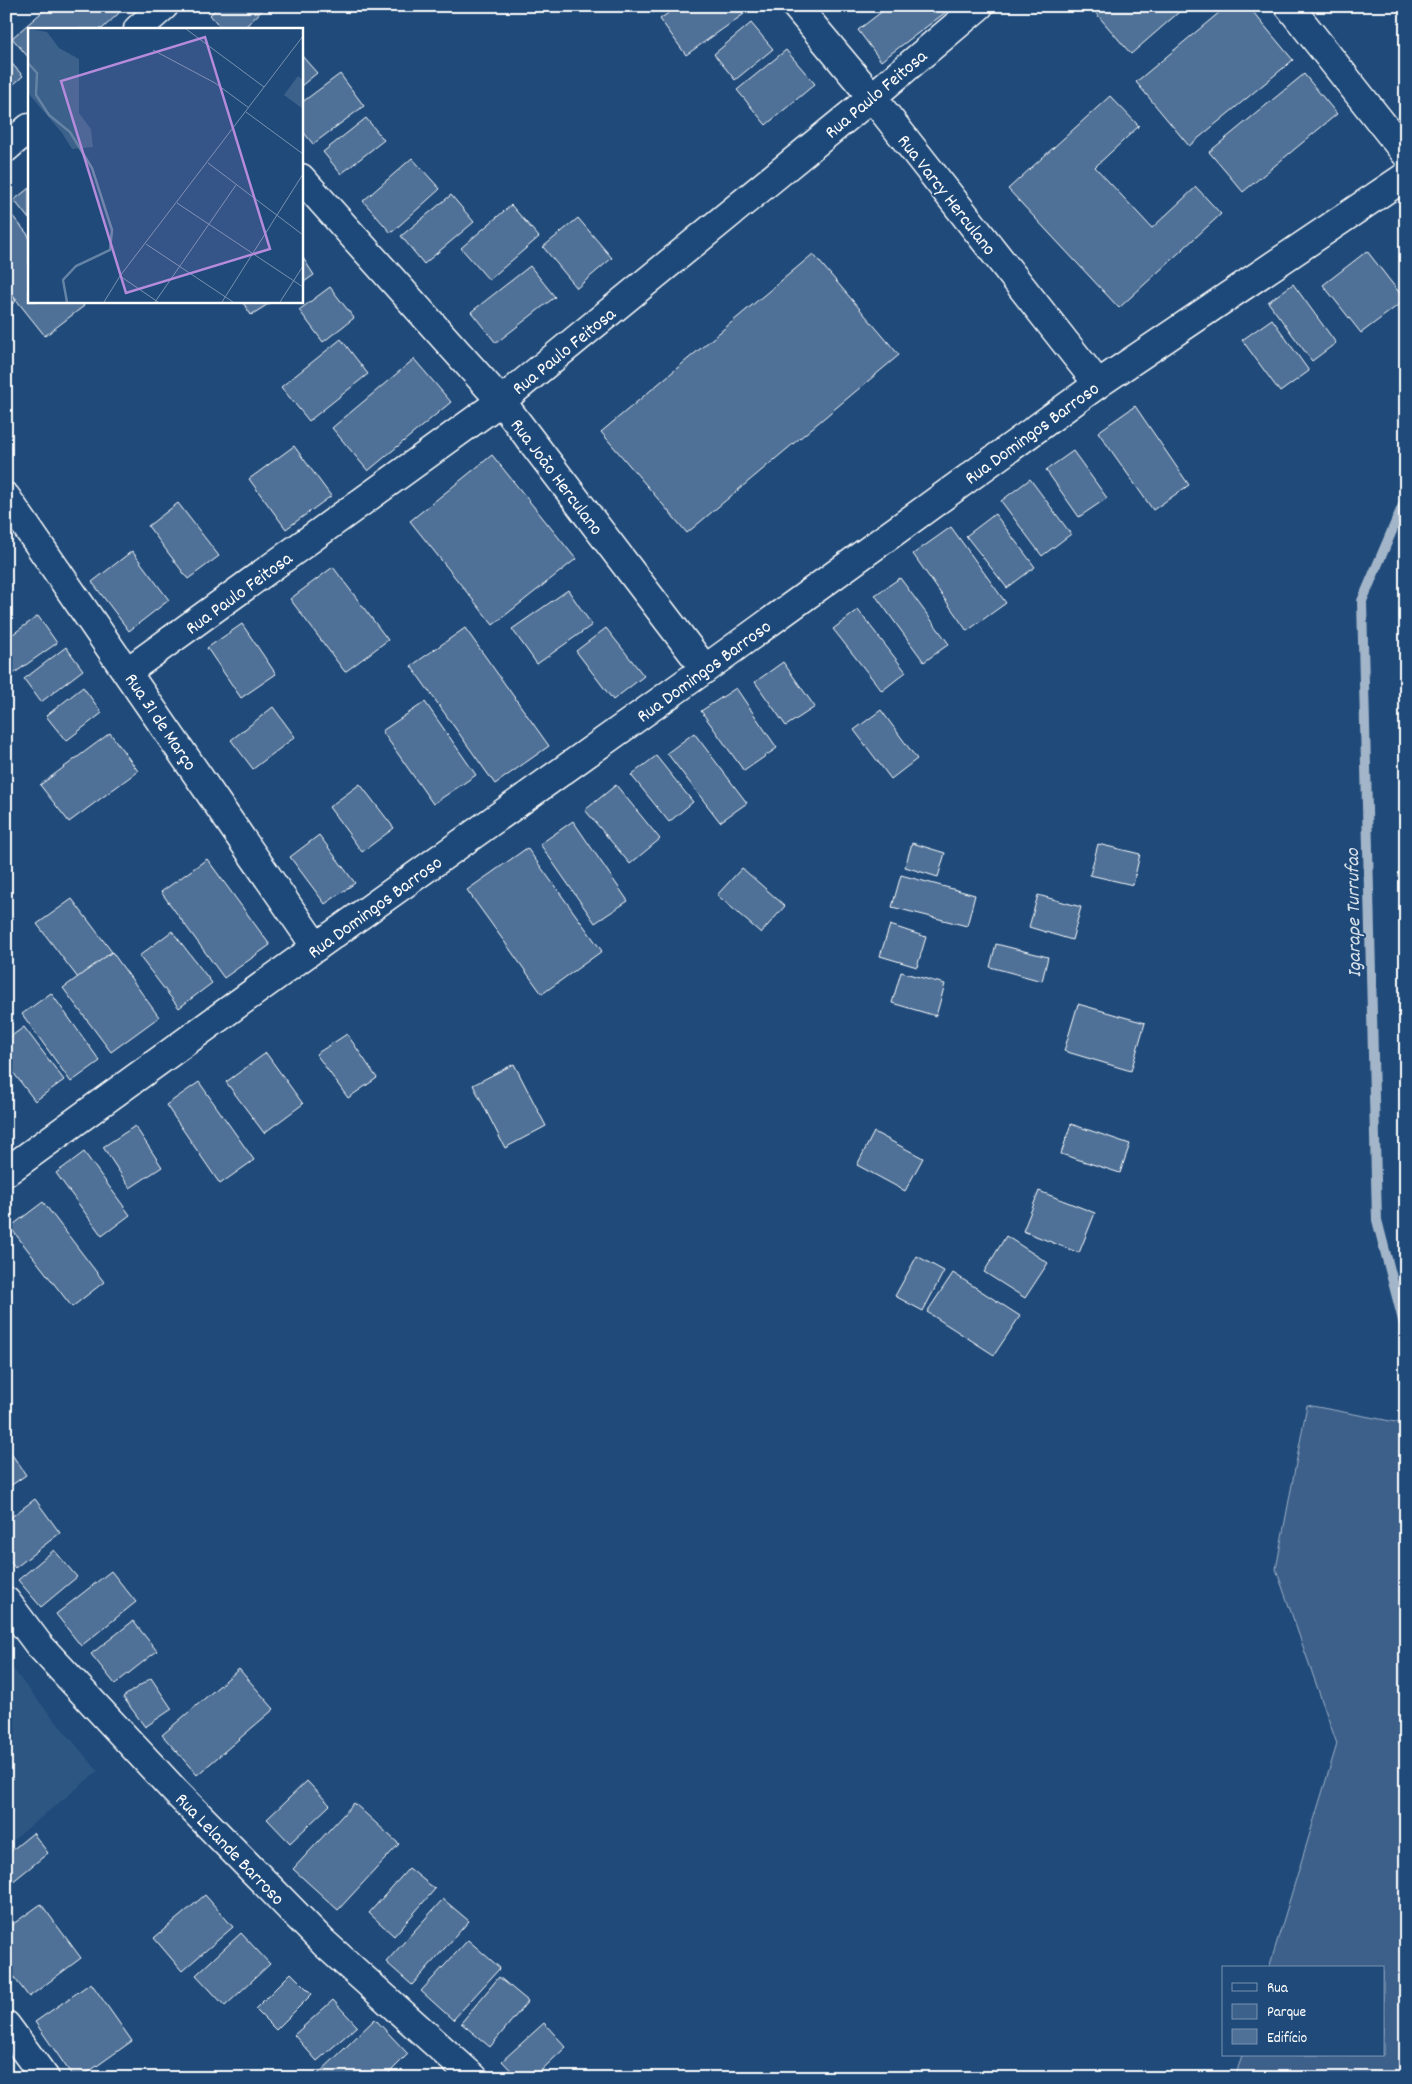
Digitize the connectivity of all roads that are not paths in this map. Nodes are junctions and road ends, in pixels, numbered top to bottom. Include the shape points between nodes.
1 (796, 6) edge
2 (979, 6) edge
3 (1289, 6) edge
4 (872, 97) junction
5 (28, 129) edge
6 (6, 148) edge
7 (1406, 154) edge
8 (1406, 176) edge
9 (302, 179) edge
10 (1098, 384) junction
11 (501, 401) junction
12 (6, 497) edge
13 (706, 669) junction
14 (128, 671) junction
15 (316, 947) junction
16 (6, 1172) edge
17 (6, 1601) edge
18 (6, 2025) edge
19 (45, 2078) edge
20 (474, 2078) edge

1 - 4 street, Rua Varcy Herculano
2 - 4 street, Rua Paulo Feitosa
3 - 7 street
4 - 10 street, Rua Varcy Herculano
4 - 11 street, Rua Paulo Feitosa
5 - 6 street
8 - 10 street, Rua Domingos Barroso
9 - 11 street, Rua João Herculano
10 - 13 street, Rua Domingos Barroso
11 - 13 street, Rua João Herculano
11 - 14 street, Rua Paulo Feitosa
12 - 14 street, Rua 31 de Março
13 - 15 street, Rua Domingos Barroso
14 - 15 street, Rua 31 de Março
15 - 16 street, Rua Domingos Barroso
17 - 20 street, Rua Lelande Barroso via 39,1646 324,1943
18 - 19 street

